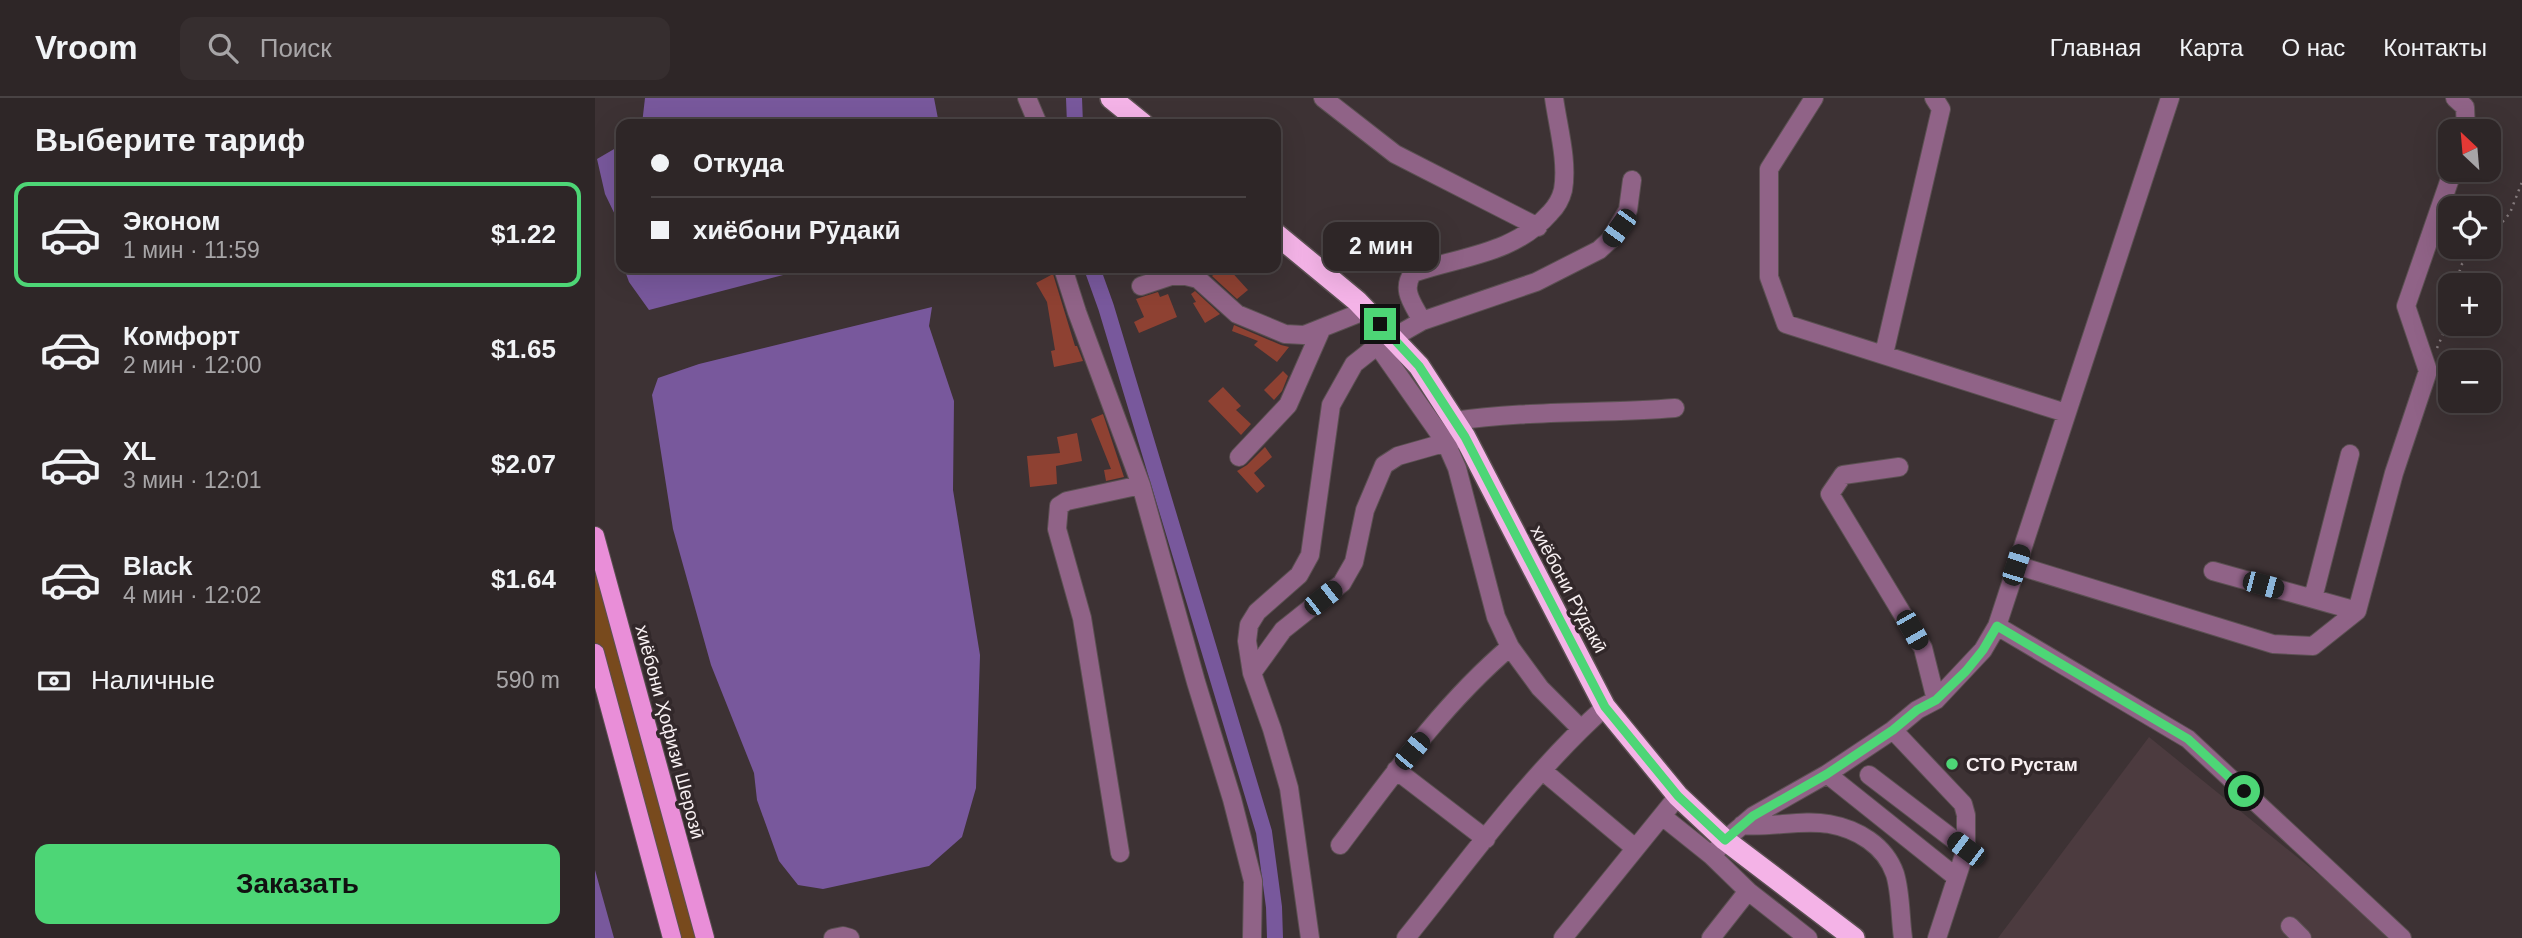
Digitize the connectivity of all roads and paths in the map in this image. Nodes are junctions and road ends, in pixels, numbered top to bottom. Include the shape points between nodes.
1 (1027, 98) edge
2 (1111, 98) edge
3 (1323, 98) edge
4 (1554, 98) edge
5 (1814, 98) edge
6 (1934, 98) edge
7 (2170, 98) edge
8 (2455, 98) edge
9 (1036, 119) edge
10 (1137, 119) edge
11 (2466, 119) edge
12 (1632, 180) dead end
13 (2449, 182) edge
14 (2522, 183) edge
15 (2501, 224) edge
16 (1538, 227) junction
17 (1281, 238) edge
18 (1065, 273) edge
19 (1141, 286) dead end
20 (1367, 310) junction
21 (1422, 321) junction
22 (1321, 330) junction
23 (2442, 336) edge
24 (1386, 342) junction
25 (1884, 354) junction
26 (2428, 371) junction
27 (1675, 408) dead end
28 (2066, 413) junction
29 (1455, 434) junction
30 (2350, 454) dead end
31 (1239, 457) dead end
32 (1899, 467) dead end
33 (1141, 485) junction
34 (595, 536) edge
35 (2016, 565) junction
36 (2213, 571) dead end
37 (2313, 598) junction
38 (2357, 611) junction
39 (1997, 626) junction
40 (1510, 647) junction
41 (595, 653) edge
42 (1252, 673) junction
43 (1936, 700) junction
44 (1605, 707) junction
45 (1581, 729) junction
46 (1893, 730) junction
47 (1396, 770) junction
48 (1543, 771) junction
49 (1827, 774) junction
50 (1869, 775) dead end
51 (1678, 796) junction
52 (1662, 816) junction
53 (1742, 825) junction
54 (1486, 839) junction
55 (1341, 845) dead end
56 (1635, 848) junction
57 (1719, 848) junction
58 (1966, 849) junction
59 (1120, 853) dead end
60 (1956, 877) junction
61 (1748, 891) junction
62 (672, 938) edge
63 (705, 938) edge
64 (833, 938) edge
65 (850, 938) edge
66 (1252, 938) edge
67 (1310, 938) edge
68 (1406, 938) edge
69 (1563, 938) edge
70 (1711, 938) edge
71 (1808, 938) edge
72 (1854, 938) edge
73 (1903, 938) edge
74 (1937, 938) edge
75 (2402, 938) edge

1 - 9 street
2 - 10 highway
3 - 16 street via 1395,154
4 - 16 street via 1563,192
5 - 25 street via 1769,169 1769,277 1786,324
6 - 25 street via 1941,109
7 - 28 street
8 - 11 street via 2465,107
12 - 21 street via 1628,210 1599,250 1536,282
13 - 26 street via 2406,306
14 - 15 path
16 - 21 street via 1504,247 1413,273 1406,291
17 - 20 highway, хиёбони Рӯдакӣ
18 - 33 street
19 - 22 street via 1186,276 1209,287 1237,314 1285,334
20 - 22 street
20 - 24 highway, хиёбони Рӯдакӣ
21 - 24 street
22 - 31 street via 1288,405
23 - 26 path
24 - 29 highway, хиёбони Рӯдакӣ via 1419,366
24 - 42 street via 1354,364 1331,405 1310,555 1299,575 1257,612 1249,625
25 - 28 street
26 - 38 street via 2394,473
27 - 29 street via 1493,415
28 - 35 street
29 - 40 street via 1457,468 1496,617
29 - 42 street via 1384,465 1365,510 1354,562 1342,583 1283,630
29 - 44 highway, хиёбони Рӯдакӣ
30 - 37 street
32 - 43 street via 1843,475 1830,494 1923,648
33 - 59 street via 1067,501 1059,506 1057,515 1082,618
33 - 66 street via 1253,881
34 - 63 main road, хиёбони Ҳофизи Шерозӣ
35 - 38 street via 2273,644 2313,646
35 - 39 street
36 - 37 street
37 - 38 street
39 - 43 street via 1966,671
39 - 75 street via 2188,739
40 - 45 street via 1540,688
40 - 47 street via 1485,668
41 - 62 main road
42 - 67 street via 1289,788
43 - 46 street
44 - 45 street
44 - 51 highway, хиёбони Рӯдакӣ
45 - 48 street
46 - 49 street
46 - 58 street via 1963,804
47 - 54 street
47 - 55 street
48 - 54 street
48 - 56 street
49 - 53 street
49 - 60 street
50 - 58 street
51 - 52 street
51 - 57 highway, хиёбони Рӯдакӣ
52 - 56 street
52 - 57 street
53 - 57 street
53 - 73 street via 1828,824 1864,836 1882,851 1895,875
54 - 68 street
56 - 69 street
57 - 61 street
57 - 72 highway, хиёбони Рӯдакӣ
58 - 60 street
60 - 74 street
61 - 70 street
61 - 71 street
64 - 65 street

